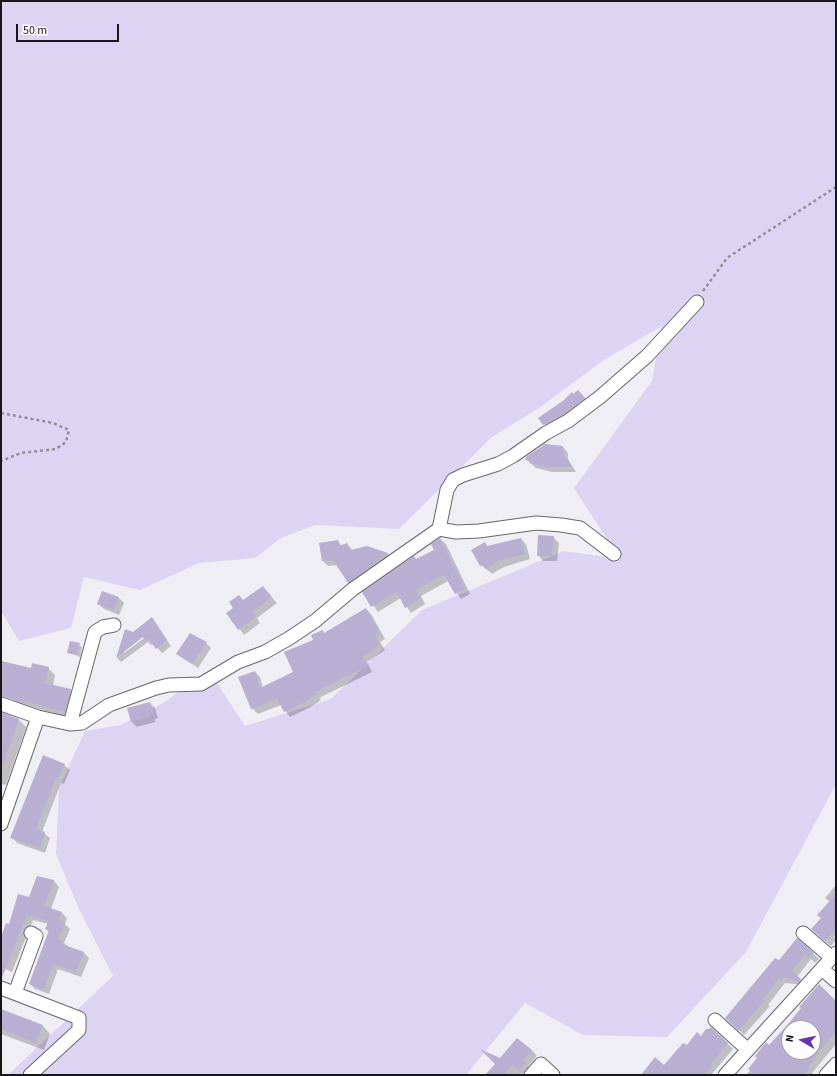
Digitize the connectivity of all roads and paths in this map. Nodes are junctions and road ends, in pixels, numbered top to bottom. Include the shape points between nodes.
1 (836, 187) edge
2 (697, 302) joint
3 (1, 413) edge
4 (1, 461) edge
5 (439, 529) junction
6 (614, 554) dead end
7 (114, 625) dead end
8 (1, 704) edge
9 (38, 717) junction
10 (70, 724) junction
11 (1, 824) edge
12 (31, 933) dead end
13 (803, 933) dead end
14 (834, 956) edge
15 (822, 969) junction
16 (836, 981) edge
17 (1, 988) edge
18 (15, 993) junction
19 (715, 1020) dead end
20 (748, 1050) junction
21 (836, 1064) edge
22 (30, 1075) edge
23 (531, 1075) edge
24 (553, 1075) edge
25 (725, 1075) edge
26 (826, 1075) edge

1 - 2 path via 727,258
2 - 5 street via 647,356 568,421 508,458 453,480 447,490
3 - 4 path via 53,423 69,430 66,442 56,449 21,453
5 - 6 street via 456,532 536,523 561,525 580,528
5 - 10 street via 352,589 315,621 265,652 238,662 201,684 156,688 121,700 82,722
7 - 10 street via 95,632
8 - 9 street
9 - 10 street
9 - 11 street
12 - 18 street via 36,936
13 - 14 street
14 - 15 street
15 - 16 street
15 - 20 street
17 - 18 street
18 - 22 street via 78,1018 79,1030
19 - 20 street
20 - 25 street
21 - 26 street
23 - 24 street via 541,1064

